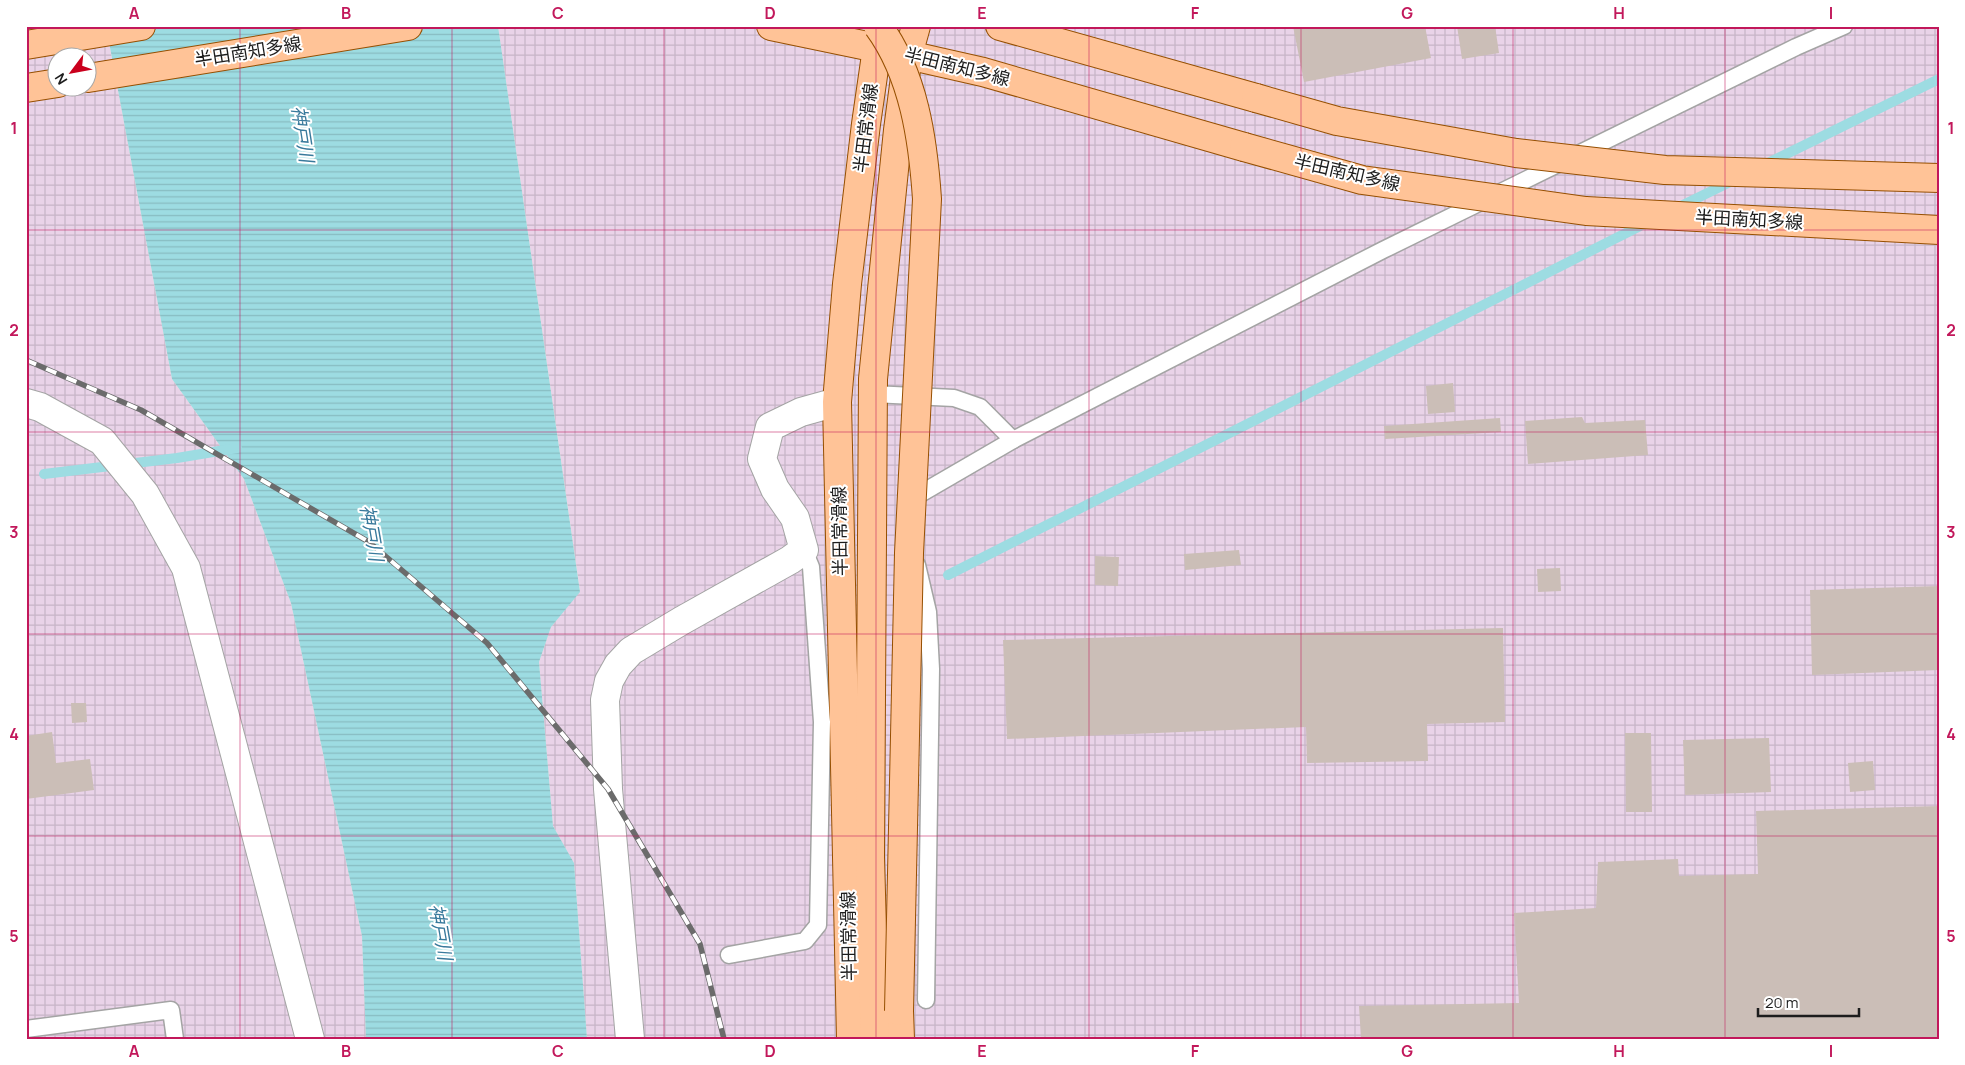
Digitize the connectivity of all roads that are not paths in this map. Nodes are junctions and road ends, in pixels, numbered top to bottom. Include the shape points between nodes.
1 (141, 26) edge
2 (408, 26) edge
3 (771, 26) edge
4 (916, 26) edge
5 (1000, 26) edge
6 (1844, 26) edge
7 (879, 33) edge
8 (31, 44) edge
9 (908, 55) junction
10 (98, 76) edge
11 (1939, 178) edge
12 (1939, 230) edge
13 (873, 394) junction
14 (837, 402) junction
15 (26, 403) edge
16 (1013, 440) junction
17 (804, 550) junction
18 (729, 955) dead end
19 (926, 1000) dead end
20 (26, 1029) edge
21 (175, 1039) edge
22 (310, 1039) edge
23 (630, 1039) edge
24 (851, 1039) edge
25 (875, 1039) edge
26 (900, 1039) edge

1 - 8 main road
2 - 10 main road, 半田南知多線
3 - 7 main road, 半田南知多線
4 - 9 main road, 半田常滑線
5 - 11 main road, bridge via 1337,122 1516,153 1665,170
6 - 16 lane via 1383,250
7 - 9 main road, 半田南知多線
7 - 14 main road, 半田常滑線 via 847,284
7 - 26 main road, bridge via 886,37 905,77 924,158 927,199 909,553
9 - 12 main road, 半田南知多線, bridge via 983,72 1362,180 1586,211
9 - 13 main road, 半田常滑線
13 - 16 lane via 954,398 980,407
13 - 25 main road, 半田常滑線 via 870,857
14 - 17 street via 801,412 770,427 762,459 775,489 795,518
14 - 24 main road, 半田常滑線
15 - 22 street via 102,442 145,494 186,568
16 - 19 lane via 904,504 928,612 931,669
17 - 18 lane via 811,567 822,722 818,925 806,941
17 - 23 street via 631,650 609,681 605,700 608,789
20 - 21 lane via 171,1010

